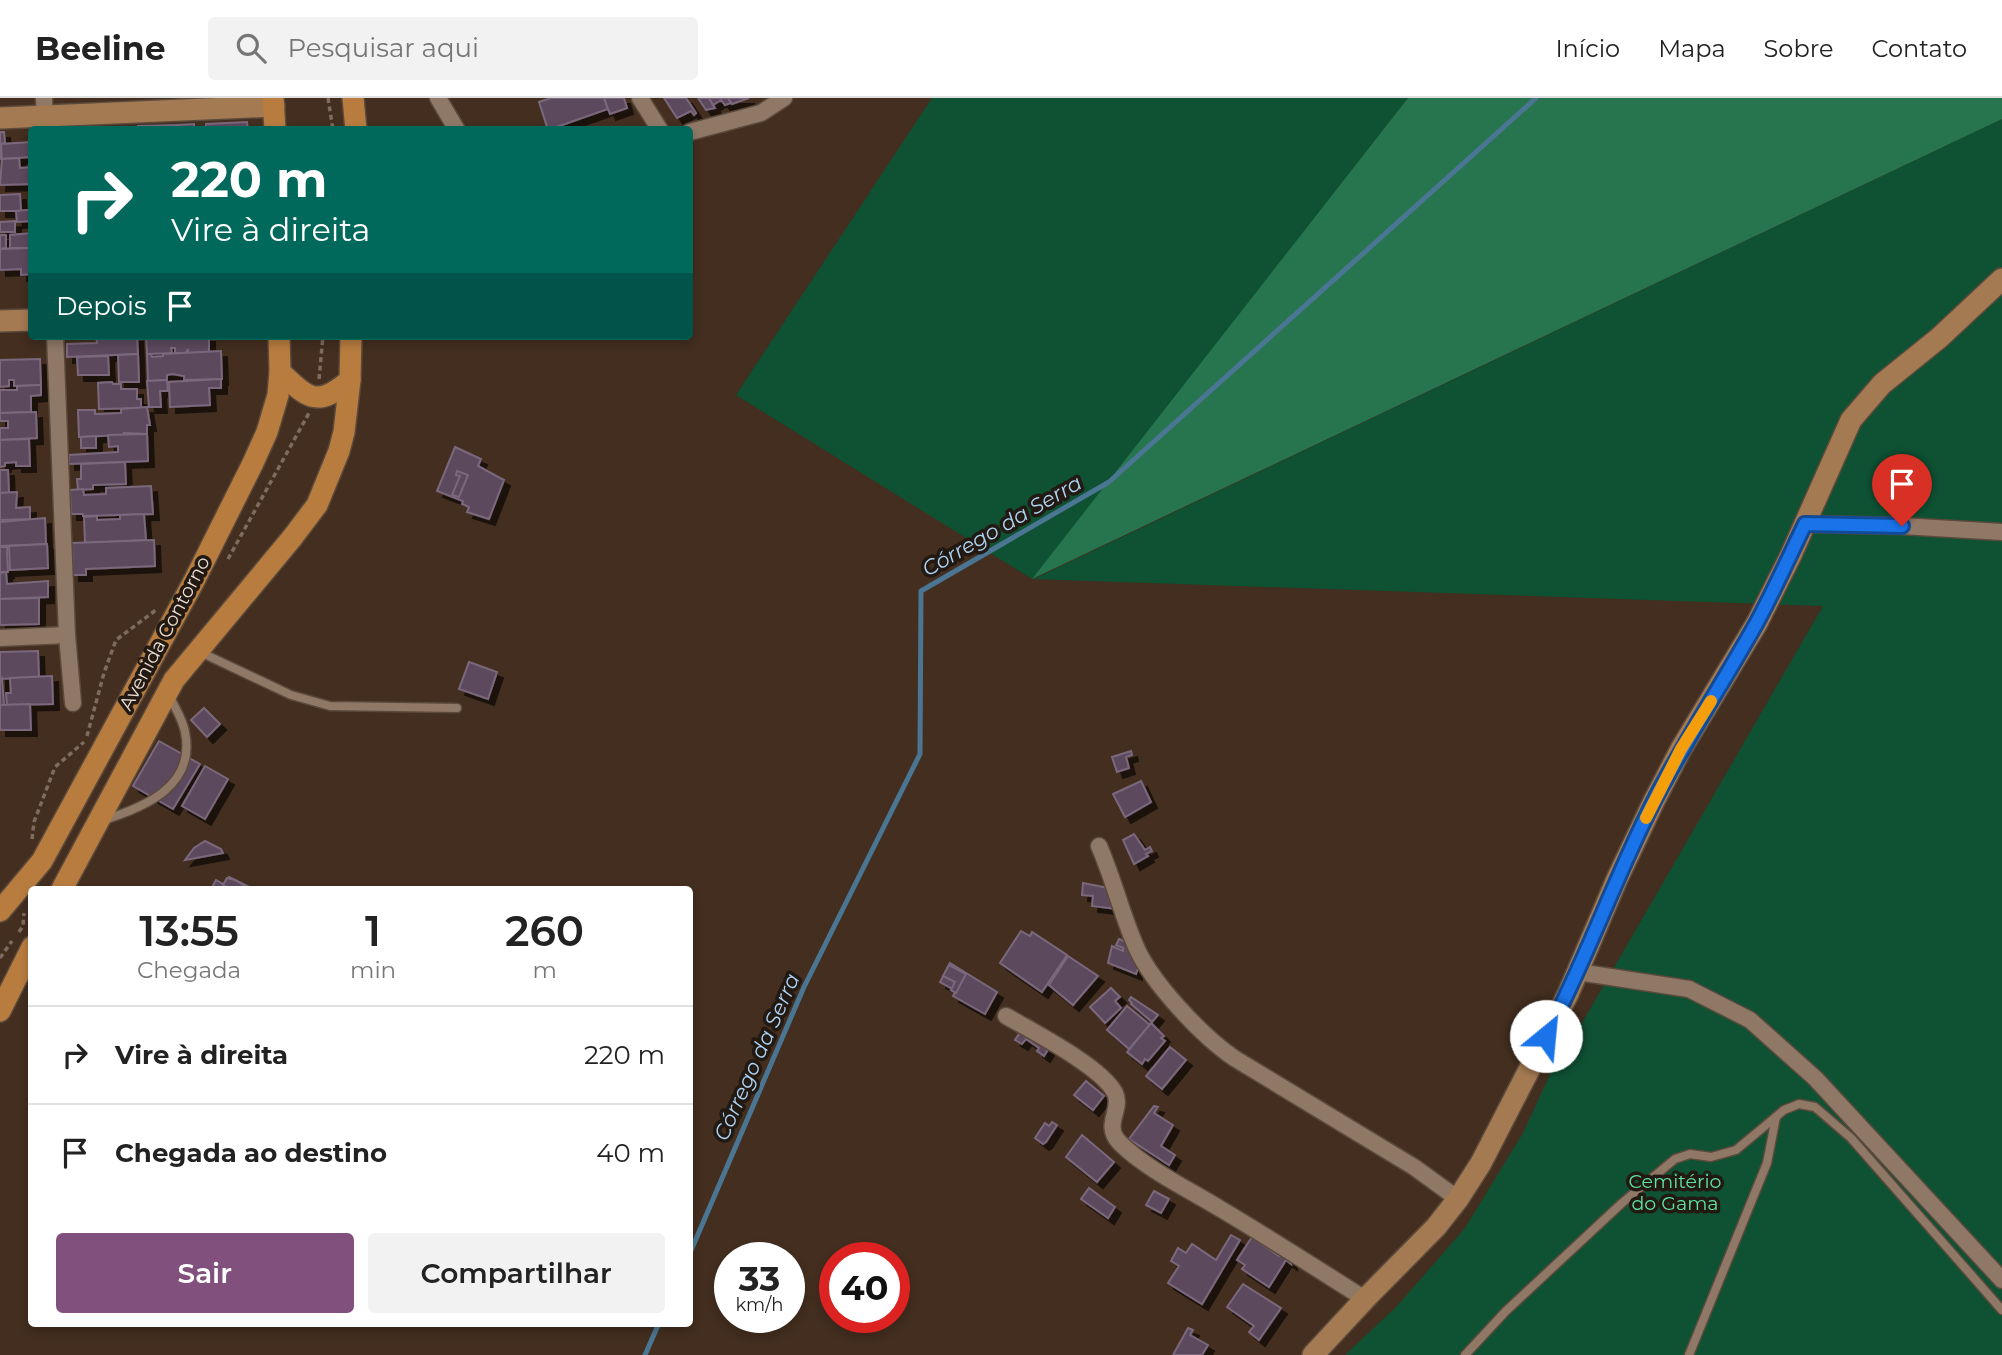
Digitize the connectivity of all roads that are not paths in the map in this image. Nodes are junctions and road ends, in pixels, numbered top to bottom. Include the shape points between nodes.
1 (353, 98) edge
2 (438, 98) edge
3 (640, 98) edge
4 (784, 98) edge
5 (274, 102) edge
6 (44, 115) edge
7 (0, 118) edge
8 (275, 126) edge
9 (356, 126) edge
10 (455, 126) edge
11 (658, 126) edge
12 (693, 131) edge
13 (2002, 279) edge
14 (28, 320) edge
15 (0, 321) edge
16 (55, 340) edge
17 (279, 340) edge
18 (351, 340) edge
19 (280, 372) junction
20 (350, 380) junction
21 (1805, 524) junction
22 (2002, 532) edge
23 (164, 634) junction
24 (67, 635) junction
25 (0, 638) edge
26 (197, 650) junction
27 (171, 685) junction
28 (72, 703) dead end
29 (457, 708) dead end
30 (80, 790) junction
31 (94, 830) junction
32 (1099, 846) dead end
33 (64, 886) edge
34 (0, 911) edge
35 (28, 955) edge
36 (1578, 972) junction
37 (0, 1011) edge
38 (1006, 1016) dead end
39 (1776, 1117) junction
40 (1458, 1199) junction
41 (2002, 1280) edge
42 (1365, 1298) junction
43 (2002, 1310) edge
44 (1313, 1355) edge
45 (1465, 1355) edge
46 (1689, 1355) edge

1 - 9 main road
2 - 10 street
3 - 11 street
4 - 12 street via 761,113
5 - 6 street
5 - 8 main road
6 - 7 street
13 - 21 street via 1861,407 1841,439
14 - 15 street
16 - 24 street
17 - 19 main road, Avenida Contorno
18 - 20 main road, Avenida Contorno
19 - 20 main road via 316,398 332,394
19 - 23 main road, Avenida Contorno via 274,413 262,442
20 - 26 main road, Avenida Contorno via 339,451 317,505
21 - 22 street
21 - 36 street via 1756,623 1654,801
23 - 27 main road
23 - 30 main road, Avenida Contorno
24 - 25 street
24 - 28 street
26 - 27 main road, Avenida Contorno
26 - 29 lane via 291,695 330,706
27 - 31 main road, Avenida Contorno
27 - 31 lane via 185,732 181,771 165,792
30 - 31 main road
30 - 34 main road, Avenida Contorno via 42,861
31 - 33 main road, Avenida Contorno
32 - 40 street via 1146,966 1206,1037
35 - 37 main road
36 - 40 street via 1481,1163
36 - 41 street via 1689,989 1750,1020 1815,1078
38 - 42 street via 1106,1082 1116,1098 1114,1135 1129,1150
39 - 43 lane via 1799,1104 1826,1114
39 - 45 lane via 1736,1150 1675,1159 1525,1293
39 - 46 lane via 1767,1163
40 - 42 street via 1416,1249
42 - 44 street

